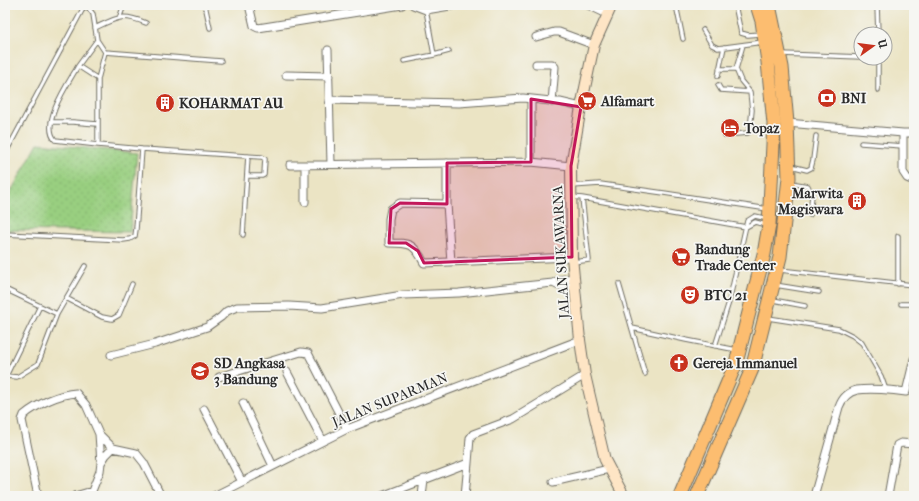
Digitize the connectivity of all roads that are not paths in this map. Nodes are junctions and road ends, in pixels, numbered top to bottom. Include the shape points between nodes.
1 (85, 5) edge
2 (124, 5) edge
3 (205, 5) edge
4 (249, 5) edge
5 (402, 5) edge
6 (413, 5) edge
7 (456, 5) edge
8 (588, 5) edge
9 (676, 5) edge
10 (735, 5) edge
11 (757, 5) edge
12 (769, 5) edge
13 (877, 5) edge
14 (610, 9) edge
15 (426, 10) junction
16 (120, 16) junction
17 (146, 23) dead end
18 (878, 26) edge
19 (95, 28) junction
20 (210, 28) dead end
21 (703, 30) dead end
22 (536, 37) dead end
23 (764, 38) junction
24 (683, 39) dead end
25 (97, 40) junction
26 (594, 45) junction
27 (743, 45) junction
28 (724, 47) junction
29 (328, 50) dead end
30 (449, 51) dead end
31 (105, 52) junction
32 (780, 54) junction
33 (434, 55) junction
34 (853, 57) edge
35 (221, 61) dead end
36 (404, 61) dead end
37 (536, 64) dead end
38 (78, 66) junction
39 (878, 66) edge
40 (736, 69) junction
41 (719, 70) junction
42 (286, 75) dead end
43 (329, 76) junction
44 (718, 76) dead end
45 (98, 79) junction
46 (718, 85) dead end
47 (878, 90) dead end
48 (750, 92) junction
49 (531, 99) junction
50 (329, 100) junction
51 (552, 102) junction
52 (581, 107) junction
53 (51, 122) junction
54 (787, 123) junction
55 (97, 124) junction
56 (903, 133) junction
57 (914, 133) edge
58 (725, 135) dead end
59 (816, 136) dead end
60 (861, 143) dead end
61 (98, 145) junction
62 (903, 146) junction
63 (142, 149) junction
64 (5, 154) edge
65 (248, 156) junction
66 (531, 162) junction
67 (447, 163) junction
68 (305, 164) junction
69 (331, 164) junction
70 (290, 165) dead end
71 (788, 165) junction
72 (571, 166) junction
73 (247, 176) junction
74 (914, 181) edge
75 (788, 183) junction
76 (571, 186) junction
77 (571, 197) junction
78 (582, 198) junction
79 (305, 202) dead end
80 (447, 204) junction
81 (810, 215) dead end
82 (770, 218) junction
83 (746, 227) junction
84 (5, 234) edge
85 (243, 235) dead end
86 (898, 236) dead end
87 (572, 260) junction
88 (451, 262) junction
89 (85, 266) dead end
90 (777, 270) junction
91 (574, 282) junction
92 (132, 284) dead end
93 (619, 284) dead end
94 (898, 284) junction
95 (773, 285) junction
96 (913, 285) edge
97 (5, 289) edge
98 (819, 292) dead end
99 (66, 298) junction
100 (770, 300) junction
101 (900, 304) dead end
102 (914, 304) edge
103 (40, 306) junction
104 (805, 306) dead end
105 (57, 314) junction
106 (765, 318) junction
107 (632, 328) junction
108 (580, 340) junction
109 (715, 346) junction
110 (740, 350) junction
111 (111, 355) dead end
112 (914, 360) edge
113 (288, 372) dead end
114 (645, 374) dead end
115 (585, 375) junction
116 (5, 376) edge
117 (219, 377) dead end
118 (886, 390) junction
119 (243, 403) dead end
120 (204, 409) dead end
121 (347, 429) junction
122 (99, 434) junction
123 (323, 441) junction
124 (914, 444) edge
125 (113, 448) junction
126 (101, 463) junction
127 (468, 463) junction
128 (273, 466) junction
129 (609, 469) junction
130 (424, 480) junction
131 (242, 482) junction
132 (553, 482) dead end
133 (38, 496) edge
134 (75, 496) edge
135 (161, 496) edge
136 (214, 496) edge
137 (382, 496) edge
138 (422, 496) edge
139 (465, 496) edge
140 (624, 496) edge
141 (680, 496) edge
142 (698, 496) edge
143 (814, 496) edge
144 (888, 496) edge

1 - 19 lane via 93,14
1 - 64 lane
2 - 16 lane
3 - 20 lane
4 - 5 street via 252,21 258,28
6 - 15 street
7 - 15 street
8 - 14 street
9 - 24 lane
10 - 23 lane via 741,33
11 - 23 highway
12 - 32 highway
13 - 18 lane
14 - 26 street, JALAN SUKAWARNA
15 - 33 lane
16 - 17 lane
16 - 19 lane
19 - 25 lane
21 - 28 lane via 712,45
22 - 26 street via 560,32
23 - 27 lane
23 - 82 highway via 774,124
25 - 31 lane
25 - 38 lane
26 - 52 street, JALAN SUKAWARNA
27 - 28 lane
27 - 40 lane
28 - 41 lane
29 - 43 street
30 - 33 lane
31 - 35 lane
31 - 45 lane
32 - 34 lane
32 - 54 highway
33 - 36 lane
37 - 51 street via 552,64 554,67
38 - 45 lane
38 - 53 lane via 55,108
39 - 47 lane
40 - 41 lane
40 - 48 lane via 740,80
41 - 44 lane
42 - 43 street
43 - 50 street
45 - 55 lane
46 - 48 lane via 721,90
48 - 58 lane via 750,132
49 - 50 street via 459,103
49 - 51 street
49 - 66 street
50 - 69 street
51 - 52 street
52 - 72 street, JALAN SUKAWARNA
53 - 55 lane
53 - 61 lane via 55,140
54 - 56 street
54 - 71 highway
55 - 61 lane
56 - 57 street
56 - 62 street
59 - 71 lane via 811,168 807,170
60 - 62 lane
61 - 63 lane
62 - 74 street via 905,176
63 - 65 lane
63 - 84 lane via 135,236 123,240
65 - 73 lane
65 - 73 lane via 264,159 264,175
66 - 67 street
66 - 72 street
67 - 69 street
67 - 80 street
68 - 69 street
68 - 70 street
68 - 79 street
71 - 75 highway
72 - 76 street, JALAN SUKAWARNA
73 - 85 lane
75 - 81 lane via 808,186 812,195
75 - 90 highway
76 - 77 street, JALAN SUKAWARNA
76 - 82 lane via 600,184 664,193
77 - 78 lane
77 - 87 street, JALAN SUKAWARNA
78 - 83 lane
78 - 87 lane via 589,260
80 - 88 street
80 - 88 street via 400,203 391,209 389,243 406,243 418,251 424,263
82 - 83 lane
82 - 83 lane via 755,216 747,221
82 - 110 highway via 764,254
83 - 109 lane via 729,302
86 - 94 lane
87 - 88 street
87 - 91 street, JALAN SUKAWARNA
89 - 99 lane
90 - 94 lane
90 - 95 highway
91 - 108 street, JALAN SUKAWARNA
91 - 111 street via 559,280 553,283 459,294 403,295 322,308 238,307 227,311 207,327
92 - 99 lane via 119,315 112,319 102,318
93 - 107 lane
94 - 96 lane
95 - 98 lane
95 - 100 highway
97 - 103 lane
99 - 105 lane
100 - 104 lane
100 - 106 highway
101 - 102 lane
103 - 105 lane
103 - 116 lane
105 - 116 lane via 38,364 17,377
106 - 118 lane via 839,329 853,336 862,343
106 - 142 highway via 752,369
107 - 109 lane
107 - 114 lane
108 - 115 street, JALAN SUKAWARNA
108 - 121 street, JALAN SUPARMAN
109 - 110 lane
110 - 141 highway
112 - 118 street via 906,392
113 - 123 street
115 - 127 street via 513,419 473,434 470,438
115 - 129 street, JALAN SUKAWARNA
117 - 121 street via 301,352 308,353
118 - 143 street via 856,390 842,399
119 - 128 street
120 - 131 street
121 - 123 street, JALAN SUPARMAN
122 - 125 street
122 - 126 street
122 - 133 street via 86,405 76,393 69,393 39,405 24,415 22,420
123 - 128 street, JALAN SUPARMAN
124 - 144 street via 897,445
125 - 126 street
125 - 135 street via 136,453
126 - 134 street via 92,491
127 - 130 street
127 - 139 street
128 - 131 street, JALAN SUPARMAN
129 - 132 street
129 - 140 street, JALAN SUKAWARNA
130 - 137 street
130 - 138 street
131 - 136 street, JALAN SUPARMAN

